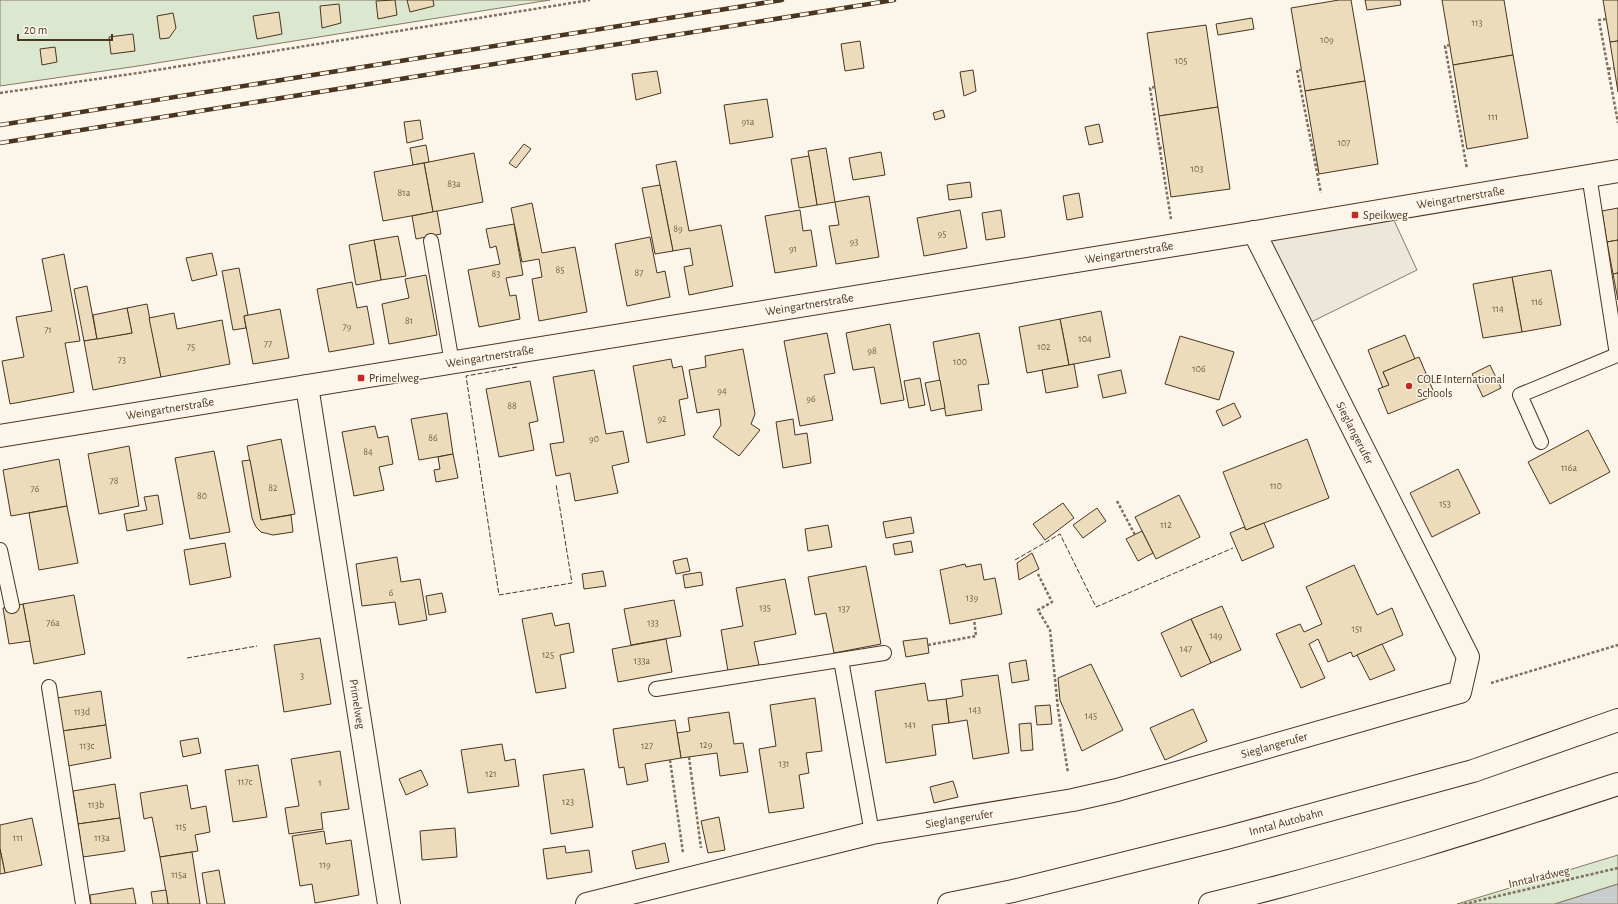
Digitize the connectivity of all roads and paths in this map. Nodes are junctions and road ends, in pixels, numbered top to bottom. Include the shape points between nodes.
1 (590, 0) edge
2 (1606, 19) dead end
3 (1450, 45) dead end
4 (1614, 68) dead end
5 (1608, 69) junction
6 (1302, 70) dead end
7 (1155, 87) dead end
8 (0, 93) edge
9 (1458, 94) dead end
10 (1454, 95) junction
11 (1618, 123) edge
12 (1159, 148) junction
13 (1164, 148) dead end
14 (1618, 171) edge
15 (1590, 175) junction
16 (1472, 195) junction
17 (1326, 220) junction
18 (1254, 232) junction
19 (430, 241) dead end
20 (1175, 245) junction
21 (452, 363) junction
22 (307, 386) junction
23 (0, 436) edge
24 (1541, 442) dead end
25 (1117, 501) dead end
26 (1135, 535) dead end
27 (0, 550) edge
28 (1038, 574) dead end
29 (12, 606) dead end
30 (974, 619) dead end
31 (1618, 644) edge
32 (928, 645) dead end
33 (884, 653) dead end
34 (841, 660) junction
35 (49, 687) dead end
36 (656, 689) dead end
37 (1460, 692) junction
38 (1618, 720) edge
39 (689, 757) dead end
40 (670, 760) dead end
41 (1618, 784) edge
42 (1073, 800) junction
43 (872, 833) junction
44 (1618, 868) edge
45 (696, 877) junction
46 (83, 904) edge
47 (389, 904) edge
48 (587, 904) edge
49 (949, 904) edge
50 (1210, 904) edge
51 (1464, 904) edge

1 - 8 path
2 - 5 path via 1599,20
3 - 10 path via 1445,46
4 - 5 path
5 - 11 path
6 - 17 path via 1297,70 1309,120
7 - 12 path via 1150,88
9 - 10 path
10 - 16 path
12 - 13 path
12 - 20 path
14 - 15 main road, Weingartnerstraße
15 - 16 main road, Weingartnerstraße
15 - 24 lane via 1617,355 1520,395
16 - 17 main road, Weingartnerstraße
17 - 18 main road, Weingartnerstraße
18 - 20 main road, Weingartnerstraße
18 - 37 main road, Sieglangerufer via 1468,657
19 - 21 lane
20 - 21 main road, Weingartnerstraße
21 - 22 main road, Weingartnerstraße
22 - 23 main road, Weingartnerstraße
22 - 47 main road, Primelweg
25 - 26 path
27 - 29 lane
28 - 42 path via 1052,602 1038,610 1050,630 1058,709
30 - 32 path via 976,636
31 - 37 path
33 - 34 lane
34 - 36 lane
34 - 43 lane
35 - 46 lane
37 - 42 main road, Sieglangerufer via 1118,790
38 - 49 main road, Inntal Autobahn via 1473,771 1226,838 1013,891
39 - 45 path
40 - 45 path
41 - 50 main road via 1290,884
42 - 43 main road, Sieglangerufer
43 - 45 main road, Sieglangerufer
44 - 51 path, Inntalradweg
45 - 48 main road, Sieglangerufer

